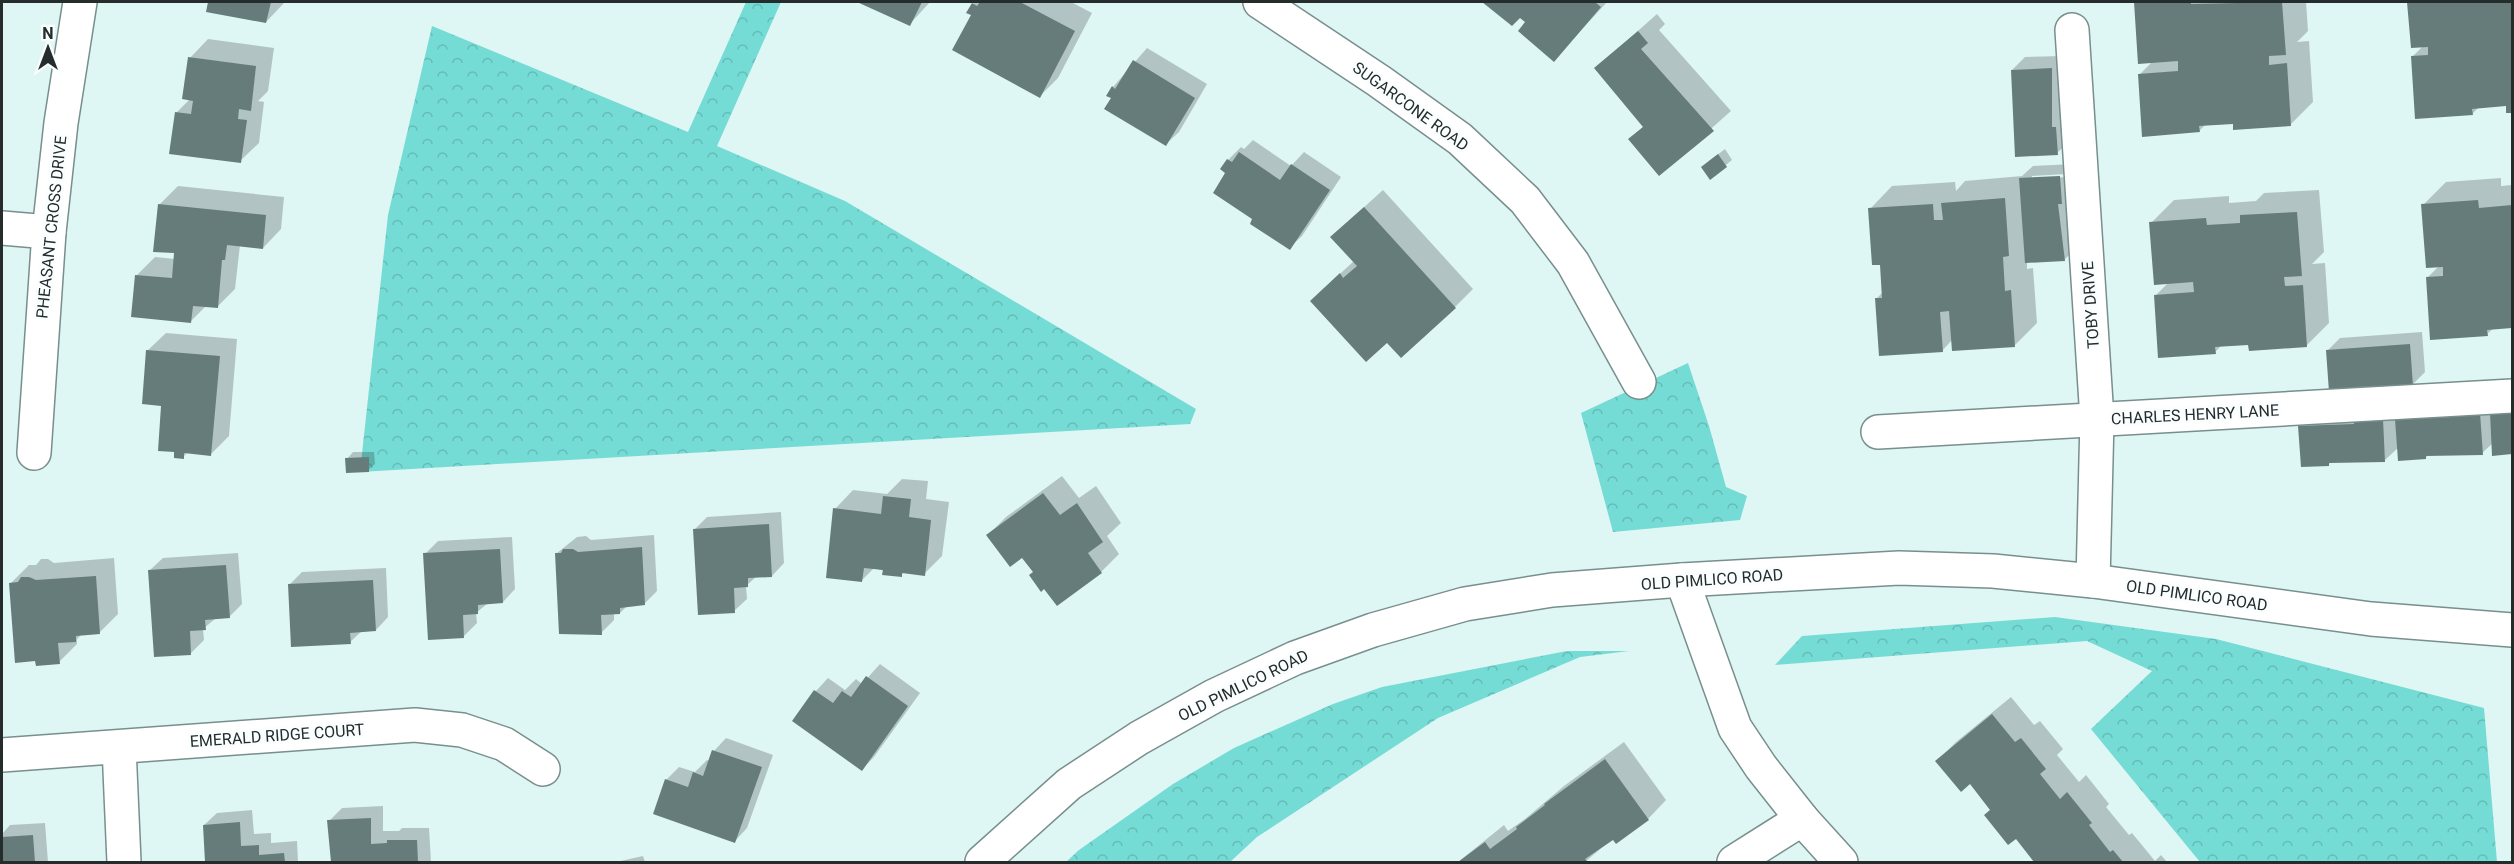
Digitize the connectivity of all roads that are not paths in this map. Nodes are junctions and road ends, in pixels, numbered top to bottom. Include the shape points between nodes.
1 (81, 2) edge
2 (1260, 2) edge
3 (2072, 30) dead end
4 (2, 228) edge
5 (49, 232) junction
6 (1639, 382) dead end
7 (2512, 396) edge
8 (2097, 419) junction
9 (1878, 432) dead end
10 (34, 453) dead end
11 (1682, 580) junction
12 (2093, 581) junction
13 (2512, 630) edge
14 (119, 747) junction
15 (2, 755) edge
16 (543, 769) dead end
17 (1802, 819) junction
18 (124, 862) edge
19 (982, 862) edge
20 (1734, 862) edge
21 (1841, 862) edge

1 - 5 street, PHEASANT CROSS DRIVE via 61,123
2 - 6 street, SUGARCONE ROAD via 1460,139 1525,201 1573,263
3 - 8 street, TOBY DRIVE
4 - 5 street
5 - 10 street, PHEASANT CROSS DRIVE
7 - 8 street, CHARLES HENRY LANE
8 - 9 street, CHARLES HENRY LANE
8 - 12 street, TOBY DRIVE
11 - 12 street, OLD PIMLICO ROAD via 1899,568 1993,571
11 - 17 street via 1736,728
11 - 19 street, OLD PIMLICO ROAD via 1552,590 1465,604 1373,630 1296,658 1214,696 1139,738 1069,784
12 - 13 street, OLD PIMLICO ROAD via 2371,619
14 - 15 street, EMERALD RIDGE COURT
14 - 16 street, EMERALD RIDGE COURT via 415,725 462,730 504,744
14 - 18 street
17 - 20 street
17 - 21 street

